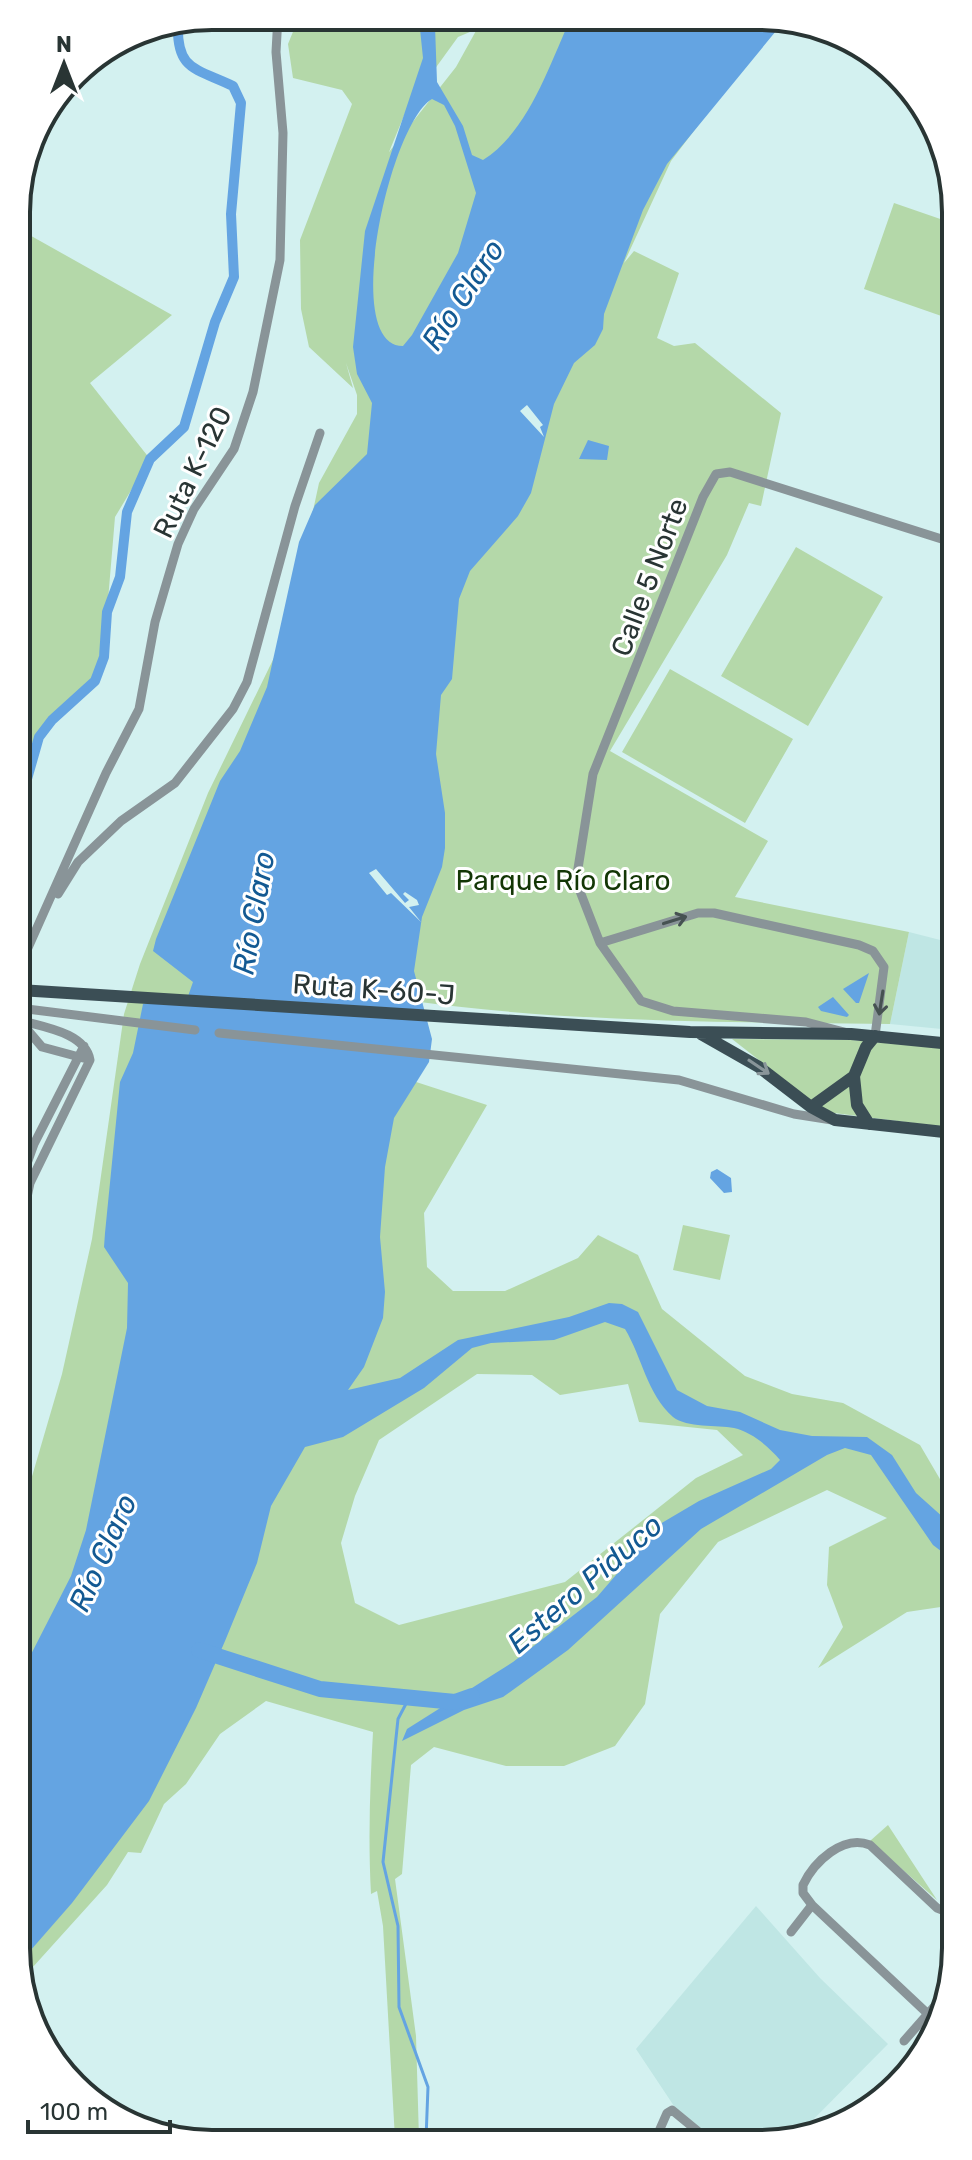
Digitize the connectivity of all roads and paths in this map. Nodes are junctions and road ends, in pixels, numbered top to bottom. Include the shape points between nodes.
1 (277, 30) edge
2 (320, 433) dead end
3 (942, 539) edge
4 (39, 925) junction
5 (598, 938) junction
6 (30, 944) edge
7 (30, 991) edge
8 (30, 1010) edge
9 (30, 1023) edge
10 (195, 1030) dead end
11 (684, 1032) junction
12 (30, 1033) edge
13 (219, 1033) dead end
14 (851, 1034) junction
15 (875, 1036) junction
16 (942, 1043) edge
17 (84, 1046) junction
18 (79, 1056) junction
19 (90, 1060) junction
20 (854, 1076) junction
21 (811, 1107) junction
22 (794, 1114) junction
23 (835, 1120) junction
24 (869, 1124) junction
25 (942, 1132) edge
26 (30, 1155) edge
27 (30, 1183) edge
28 (812, 1905) junction
29 (942, 1910) edge
30 (791, 1932) dead end
31 (928, 2014) joint
32 (904, 2041) dead end
33 (660, 2130) edge
34 (697, 2130) edge

1 - 4 street, Ruta K-120 via 283,133 280,260 253,392 234,449 178,544 155,622 139,709
2 - 4 street via 247,682 233,709 175,783 121,821 78,862
3 - 5 street, Calle 5 Norte via 730,472 716,474 587,796 576,881
4 - 6 street, Ruta K-120
5 - 14 street via 630,990 652,1006 814,1023
5 -> 15 street via 714,913 859,945 873,951 884,967
7 - 11 main road, Ruta K-60-J
8 - 10 street
9 - 17 street
11 - 14 main road, Ruta K-60-J
11 -> 21 main road via 725,1046
12 - 18 street via 42,1047
13 - 22 street via 679,1080
14 - 15 main road, Ruta K-60-J
15 - 16 main road, Ruta K-60-J
15 - 20 main road
17 - 18 street
17 - 19 street
18 - 19 street
18 - 26 street
19 - 27 street
20 - 21 main road
20 - 24 main road via 857,1105
21 - 22 street
21 - 23 main road
22 - 23 street
23 - 24 main road
24 - 25 main road
28 - 29 street via 803,1893 807,1878 841,1844 857,1841 877,1851
28 - 30 street
28 - 31 street
31 - 32 street
33 - 34 street via 669,2111 674,2111

